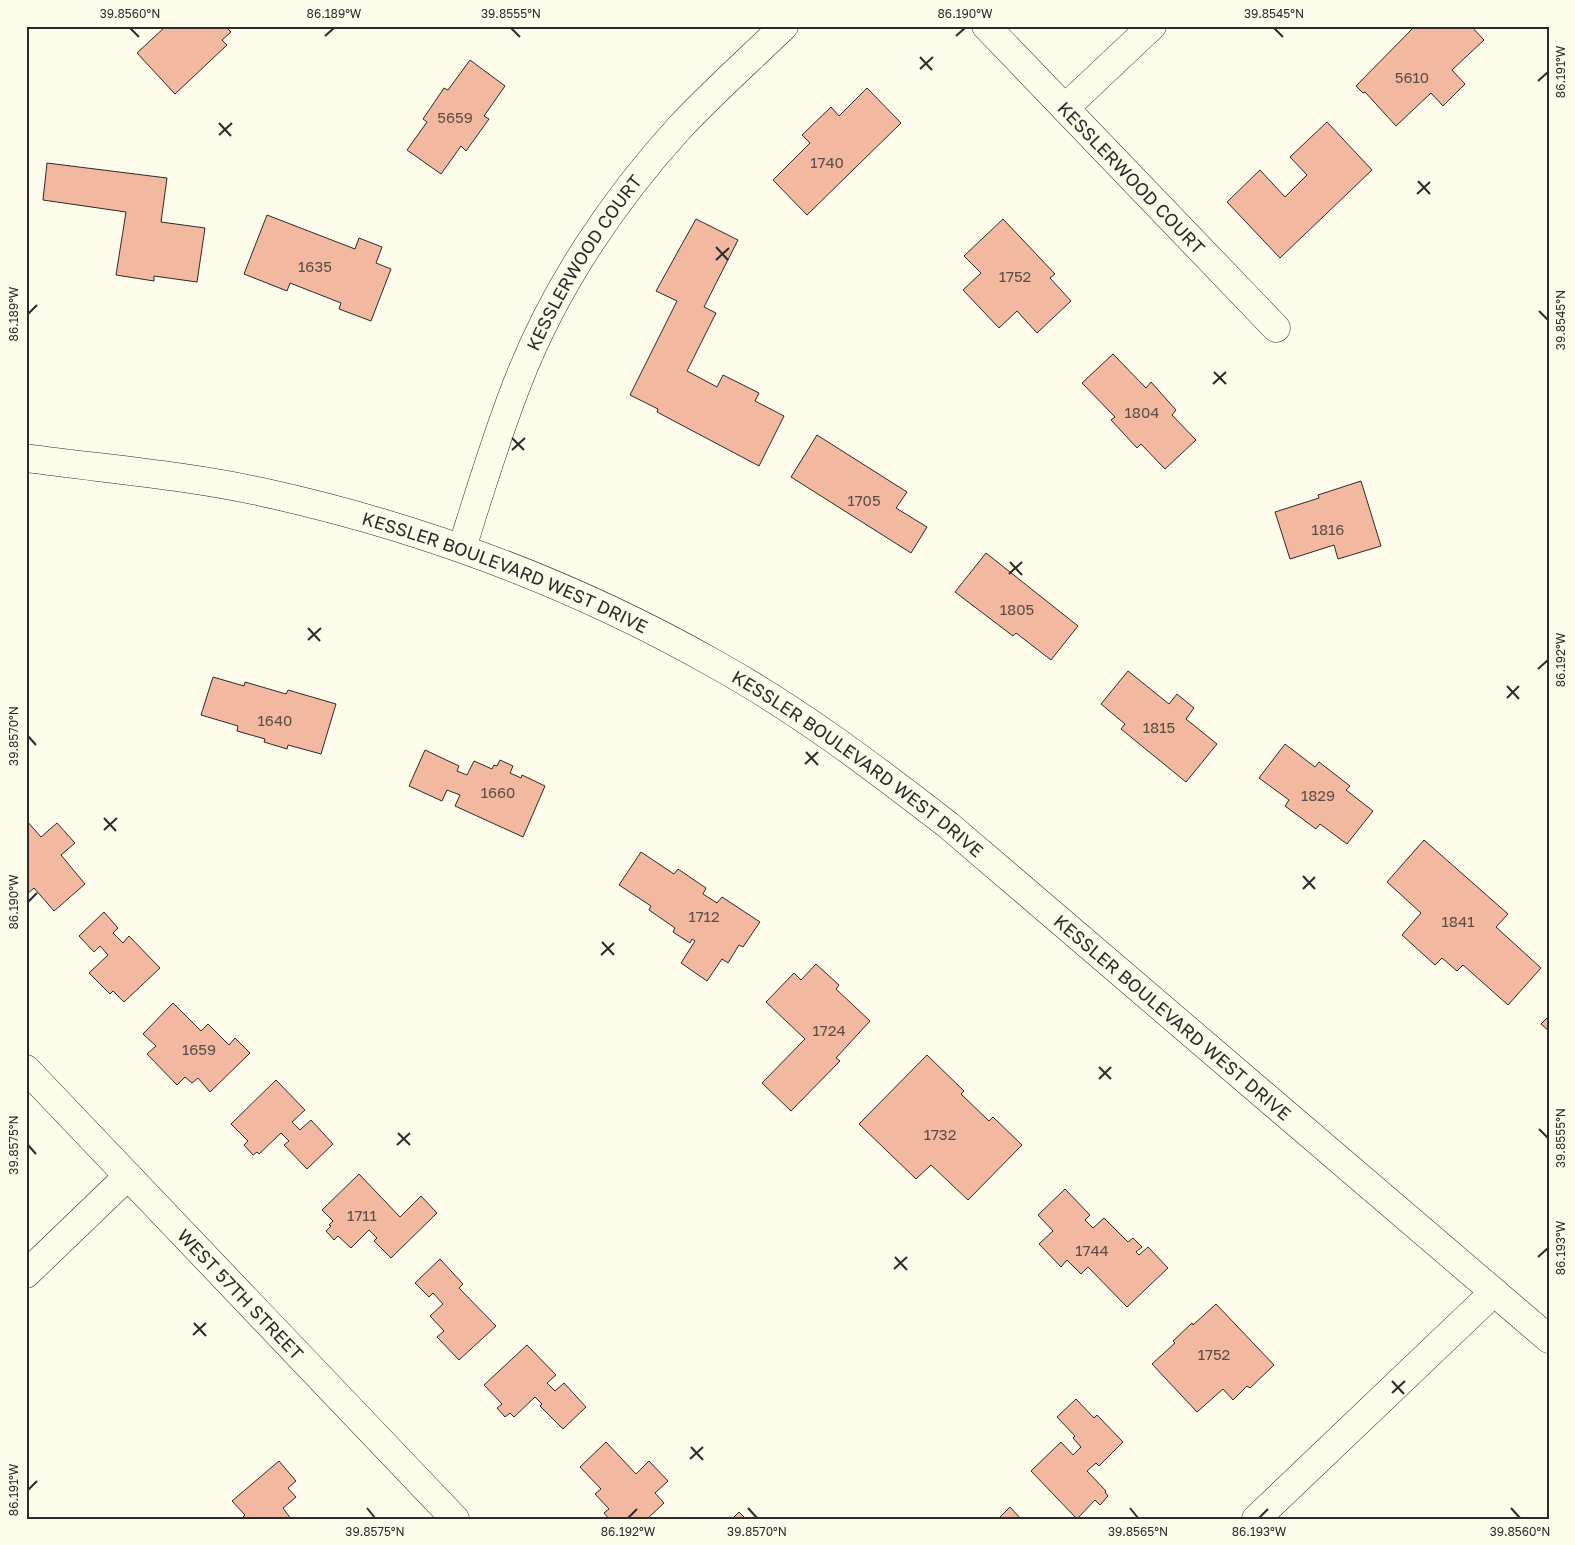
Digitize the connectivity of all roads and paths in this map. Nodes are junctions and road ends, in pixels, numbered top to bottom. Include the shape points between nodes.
1 (784, 26) edge
2 (986, 26) edge
3 (1152, 26) edge
4 (1065, 108) junction
5 (1276, 328) dead end
6 (26, 458) edge
7 (462, 548) junction
8 (26, 1069) edge
9 (128, 1176) junction
10 (26, 1274) edge
11 (1494, 1292) junction
12 (1549, 1339) edge
13 (455, 1519) edge
14 (1256, 1519) edge

1 - 7 street, KESSLERWOOD COURT via 670,139 587,249 544,325 519,379
2 - 4 street, KESSLERWOOD COURT
3 - 4 street
4 - 5 street, KESSLERWOOD COURT
6 - 7 street, KESSLER BOULEVARD WEST DRIVE via 120,469 261,492 403,528
7 - 11 street, KESSLER BOULEVARD WEST DRIVE via 592,600 666,637 723,668 854,752 948,825
8 - 9 street, WEST 57TH STREET
9 - 10 street
9 - 13 street, WEST 57TH STREET
11 - 12 street, KESSLER BOULEVARD WEST DRIVE
11 - 14 street

